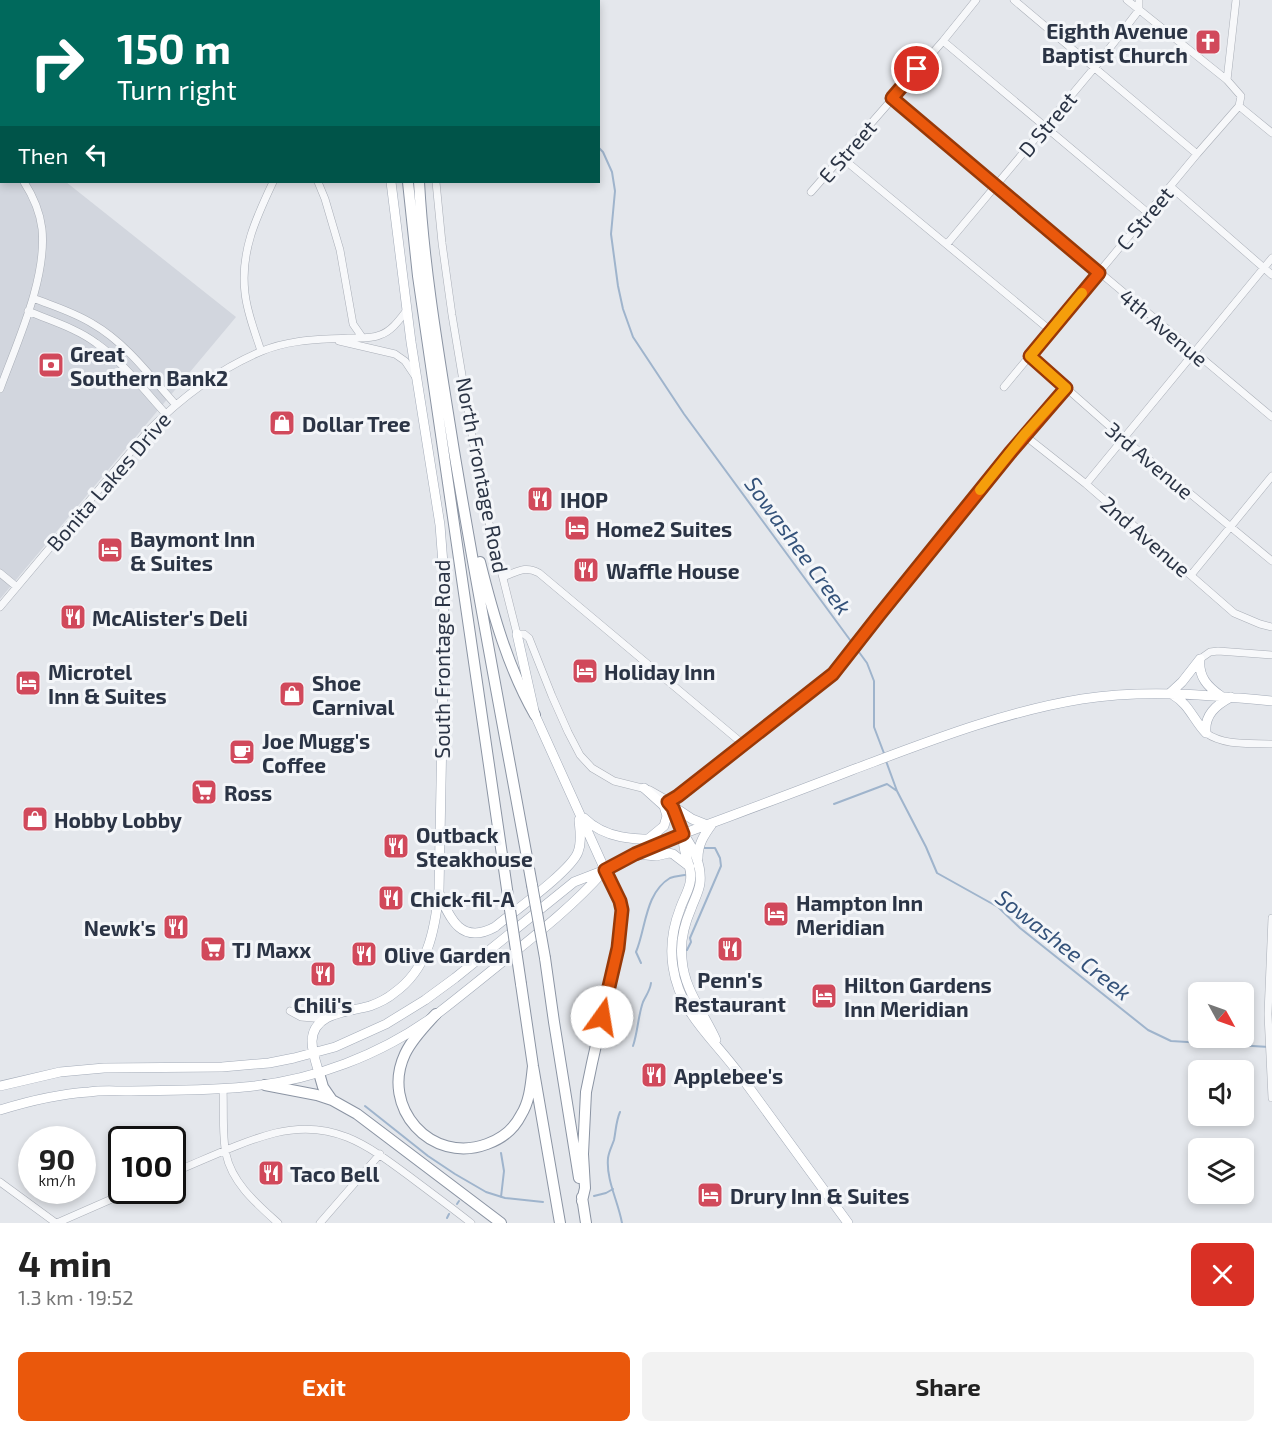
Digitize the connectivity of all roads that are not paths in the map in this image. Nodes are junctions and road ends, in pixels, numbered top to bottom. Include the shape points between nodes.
1 (976, 0) edge
2 (1014, 0) edge
3 (1127, 0) edge
4 (1139, 0) edge
5 (1236, 0) edge
6 (1139, 10) junction
7 (943, 40) junction
8 (1095, 67) junction
9 (1227, 80) junction
10 (892, 98) junction
11 (1239, 106) junction
12 (1045, 126) junction
13 (1272, 133) edge
14 (1197, 154) junction
15 (841, 157) junction
16 (25, 183) edge
17 (273, 183) edge
18 (318, 183) edge
19 (391, 183) edge
20 (408, 183) edge
21 (419, 183) edge
22 (436, 183) edge
23 (996, 185) junction
24 (1171, 187) junction
25 (811, 192) dead end
26 (1148, 213) junction
27 (947, 244) junction
28 (1272, 258) edge
29 (1263, 268) junction
30 (1099, 273) junction
31 (1272, 275) edge
32 (33, 298) junction
33 (406, 310) junction
34 (28, 311) junction
35 (1051, 331) junction
36 (362, 337) junction
37 (330, 339) junction
38 (261, 351) junction
39 (1195, 353) junction
40 (1030, 356) junction
41 (417, 378) junction
42 (1004, 387) dead end
43 (1066, 388) junction
44 (0, 389) edge
45 (176, 405) junction
46 (165, 414) junction
47 (1272, 417) edge
48 (1024, 435) junction
49 (1124, 439) junction
50 (1272, 476) edge
51 (1086, 484) junction
52 (1230, 526) junction
53 (467, 528) junction
54 (1272, 561) edge
55 (0, 573) edge
56 (1191, 575) junction
57 (503, 577) junction
58 (16, 587) junction
59 (0, 591) edge
60 (8, 598) junction
61 (0, 607) edge
62 (1272, 627) edge
63 (517, 634) junction
64 (1272, 655) edge
65 (1200, 660) junction
66 (1170, 694) junction
67 (1221, 696) junction
68 (1231, 697) junction
69 (1272, 700) edge
70 (535, 715) junction
71 (1206, 733) junction
72 (743, 744) junction
73 (1272, 744) edge
74 (644, 788) junction
75 (670, 804) junction
76 (578, 812) junction
77 (710, 824) junction
78 (683, 834) junction
79 (669, 839) junction
80 (648, 840) junction
81 (630, 856) junction
82 (694, 866) junction
83 (605, 870) junction
84 (439, 891) junction
85 (1272, 918) edge
86 (290, 1011) dead end
87 (436, 1014) junction
88 (325, 1019) junction
89 (314, 1053) junction
90 (533, 1066) junction
91 (319, 1073) junction
92 (265, 1085) junction
93 (0, 1086) edge
94 (223, 1089) junction
95 (1272, 1098) edge
96 (332, 1100) junction
97 (0, 1110) edge
98 (225, 1151) junction
99 (380, 1154) junction
100 (186, 1167) edge
101 (0, 1182) edge
102 (108, 1201) edge
103 (582, 1201) junction
104 (57, 1223) edge
105 (278, 1223) edge
106 (320, 1223) edge
107 (471, 1223) edge
108 (501, 1223) edge
109 (560, 1223) edge
110 (586, 1223) edge
111 (848, 1223) edge

1 - 7 street, E Street
2 - 8 street
3 - 6 street
4 - 6 street
5 - 9 street
6 - 8 street, D Street
6 - 9 street
7 - 10 street, E Street
7 - 12 street
8 - 12 street, D Street
8 - 14 street
9 - 11 street via 1241,96
10 - 15 street, E Street
10 - 23 street, 4th Avenue
11 - 13 street
11 - 14 street, C Street
12 - 23 street, D Street
12 - 26 street
14 - 24 street, C Street
15 - 25 street, E Street
15 - 27 street
16 - 32 street via 34,198 42,226 43,244
17 - 38 street via 250,233 244,271 250,318
18 - 36 street via 340,250 353,324
19 - 33 main road, South Frontage Road
20 - 90 highway, bridge via 418,276
21 - 53 highway via 428,273
22 - 57 street, North Frontage Road via 452,315 481,489
23 - 27 street, D Street
23 - 30 street, 4th Avenue
24 - 26 street, C Street
24 - 29 street
26 - 30 street, C Street
27 - 35 street
28 - 29 street
29 - 31 street
29 - 39 street
30 - 35 street, C Street
30 - 39 street, 4th Avenue
32 - 34 street
32 - 45 street via 103,330 123,346
33 - 36 street, Bonita Lakes Drive via 386,332
33 - 41 main road, South Frontage Road
34 - 44 street
34 - 46 street via 96,343
35 - 40 street, C Street
36 - 37 street, Bonita Lakes Drive
37 - 38 street, Bonita Lakes Drive via 291,342
37 - 41 street via 395,354
38 - 45 street, Bonita Lakes Drive via 196,388
39 - 47 street, 4th Avenue
39 - 49 street
40 - 42 street, C Street
40 - 43 street, 3rd Avenue
41 - 84 main road, South Frontage Road via 443,564
43 - 48 street
43 - 49 street, 3rd Avenue
45 - 46 street, Bonita Lakes Drive
46 - 58 street, Bonita Lakes Drive
48 - 51 street, 2nd Avenue
48 - 72 street via 833,674
49 - 51 street
49 - 52 street, 3rd Avenue
50 - 52 street
51 - 56 street, 2nd Avenue
52 - 54 street, 3rd Avenue
52 - 56 street
53 - 70 highway via 510,662
53 - 103 highway, bridge via 545,958
55 - 58 street
56 - 62 street, 2nd Avenue via 1234,613
57 - 63 street, North Frontage Road
57 - 72 street via 524,569 539,573
58 - 60 street, Bonita Lakes Drive
59 - 60 street
60 - 61 street, Bonita Lakes Drive
63 - 70 main road
63 - 74 street, North Frontage Road via 529,638 580,755 610,779
64 - 65 street via 1218,651
65 - 66 main road
65 - 67 main road via 1201,675
66 - 67 main road
66 - 71 main road via 1181,700
66 - 77 main road via 1083,699 988,721
67 - 68 main road
68 - 69 main road
68 - 71 main road via 1209,716
70 - 76 main road
71 - 73 street via 1223,741
72 - 75 street
74 - 75 street, North Frontage Road
74 - 80 main road via 664,806 668,816 664,826
75 - 77 main road via 692,819
75 - 78 street
76 - 80 main road via 601,831
76 - 83 main road
76 - 84 main road via 579,850 574,860 495,927 476,933 461,929 449,917
77 - 78 main road
77 - 82 main road
78 - 79 main road
78 - 82 main road via 692,846
79 - 80 main road
79 - 81 main road
80 - 81 main road
81 - 82 main road via 673,854
81 - 83 main road
82 - 111 main road via 673,935 678,988 701,1029 739,1073
83 - 87 main road via 558,917
83 - 89 main road via 574,882 413,1008 371,1031
83 - 103 highway via 620,901 622,916 586,1092
84 - 88 main road, South Frontage Road via 432,938 408,980 381,1001
85 - 95 street via 1268,1014
86 - 88 street via 301,1017
87 - 90 highway via 405,1054 398,1082 406,1114 431,1140 468,1149 505,1135 522,1114
87 - 91 main road via 397,1040
88 - 89 main road via 313,1034
89 - 91 main road
89 - 93 main road via 235,1066 60,1072
90 - 109 highway
91 - 92 main road
91 - 96 highway
92 - 94 main road
92 - 96 highway
94 - 97 main road via 90,1091
94 - 98 street
96 - 108 highway via 357,1114
98 - 99 street via 276,1133 309,1129 333,1132
98 - 100 street
98 - 105 street via 243,1189
99 - 106 street
99 - 107 street
101 - 104 street
102 - 104 street
103 - 110 highway

